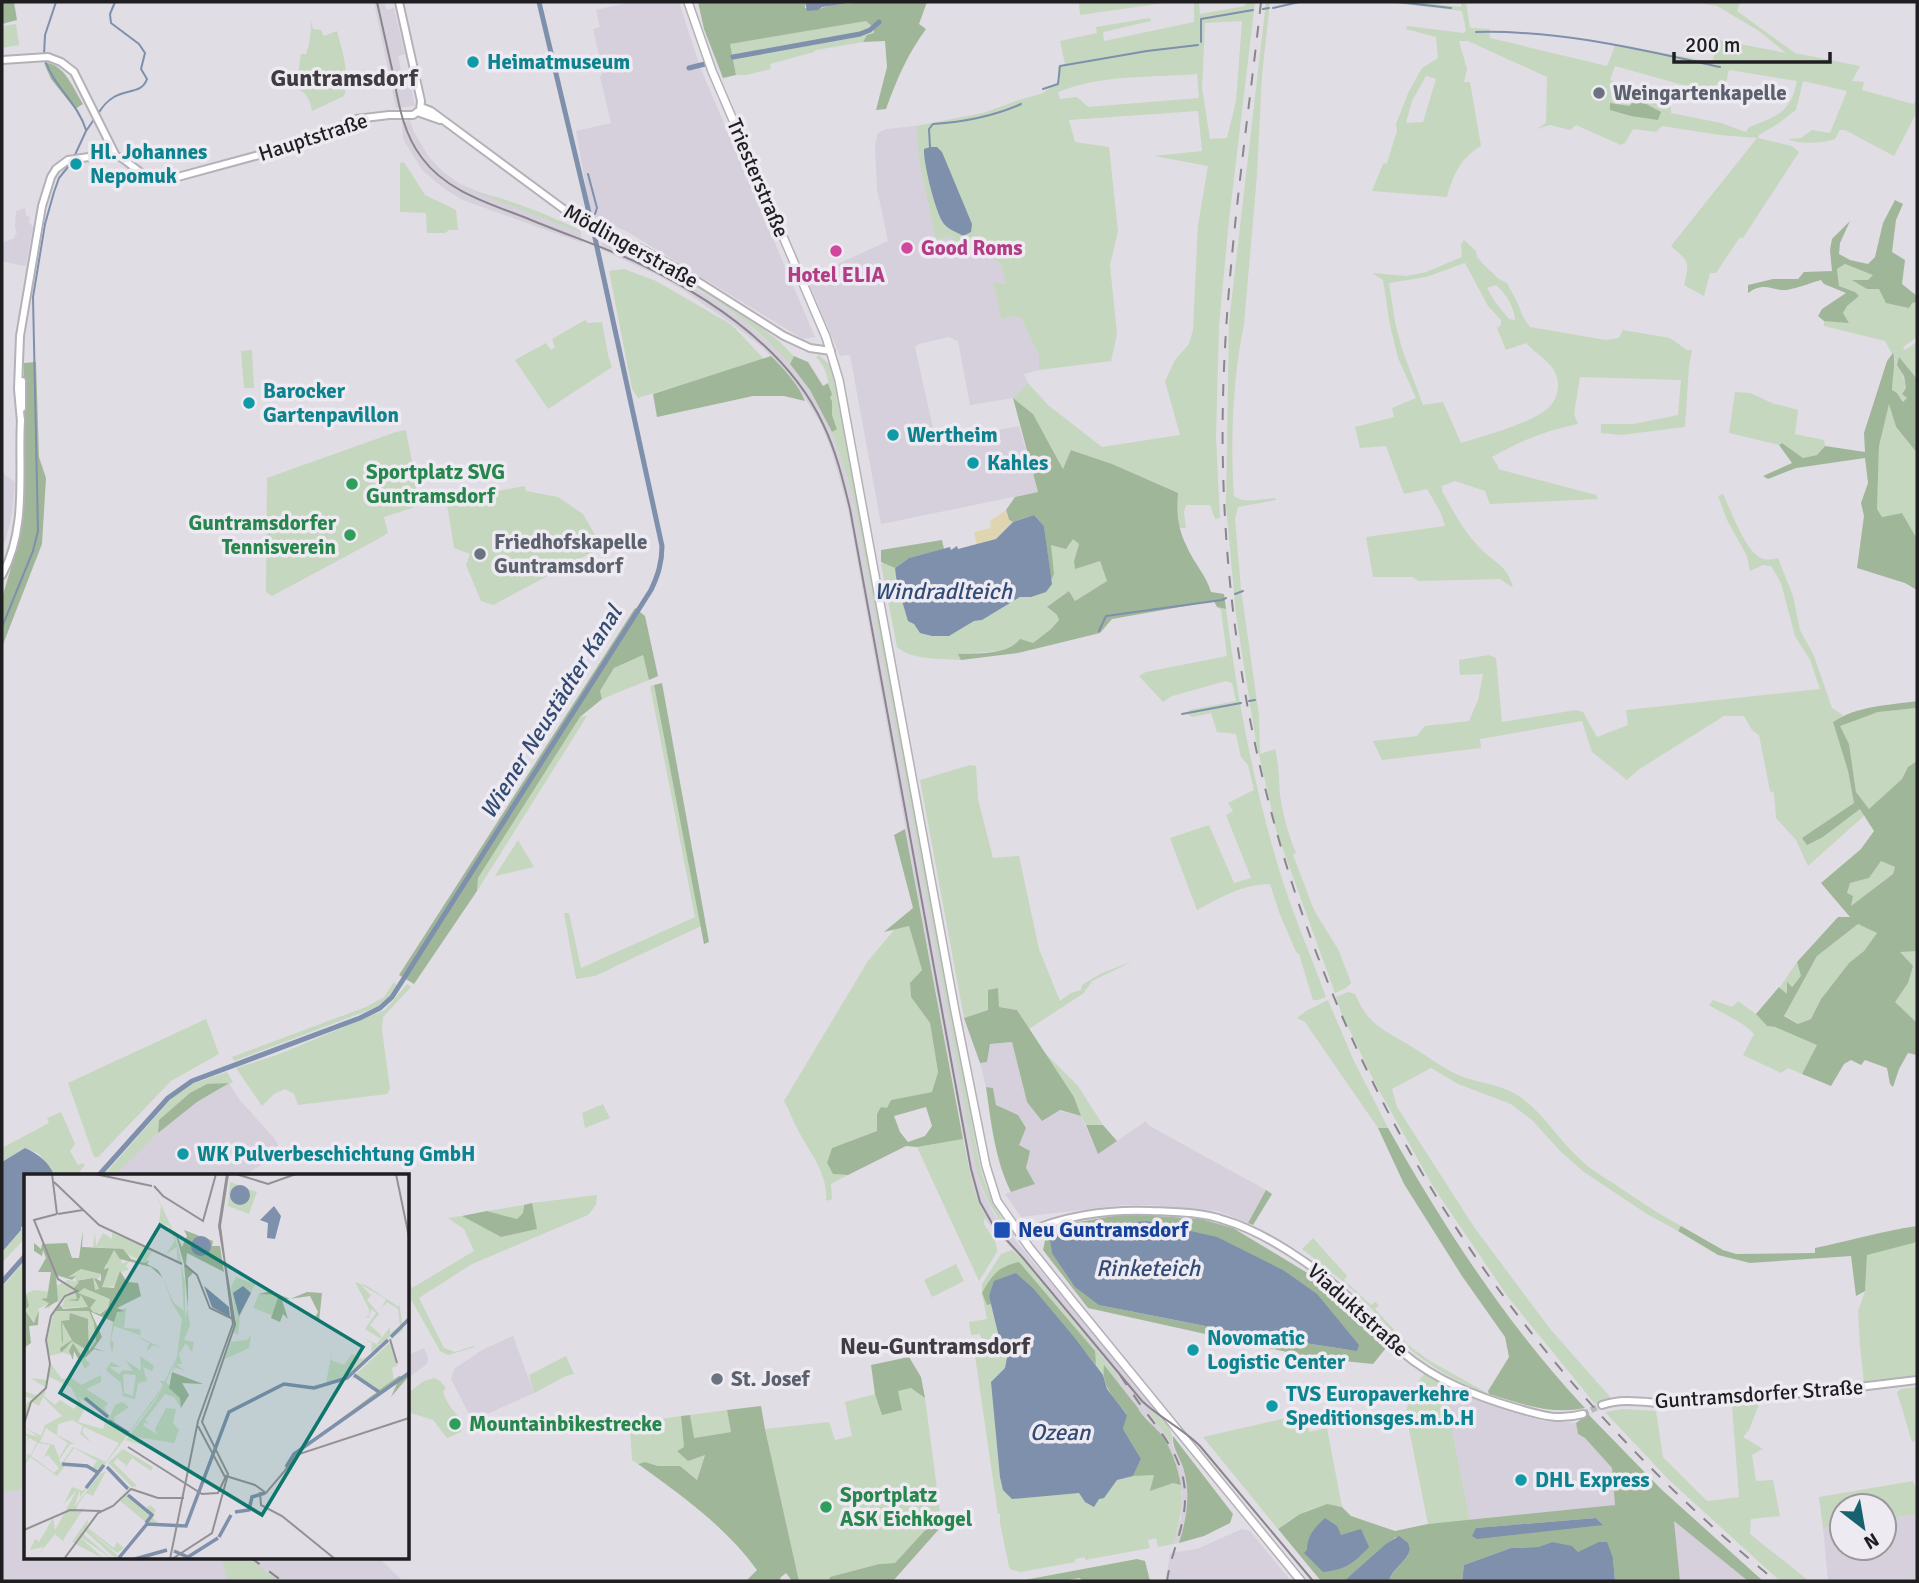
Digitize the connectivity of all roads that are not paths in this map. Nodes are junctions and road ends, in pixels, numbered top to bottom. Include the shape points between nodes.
1 (399, 2) edge
2 (688, 2) edge
3 (2, 60) edge
4 (419, 110) junction
5 (106, 135) junction
6 (104, 154) junction
7 (116, 156) junction
8 (831, 351) junction
9 (2, 575) edge
10 (1021, 1235) junction
11 (1917, 1380) edge
12 (1602, 1405) tunnel mouth
13 (1583, 1413) tunnel mouth
14 (1301, 1581) edge

1 - 4 street via 421,101
2 - 8 main road, Triesterstraße via 712,71
3 - 5 street via 45,57 61,62 74,72
4 - 7 street, Hauptstraße via 413,115 356,119 303,143 186,176 150,177
4 - 8 street, Mödlingerstraße via 442,121 583,223 643,250 784,336 810,348
5 - 6 street
5 - 7 street
6 - 7 street
6 - 9 street via 68,160 55,169 45,191 20,336 19,514 13,550
8 - 10 main road, Triesterstraße via 986,1166 997,1201
10 - 13 street, Viaduktstraße via 1069,1218 1126,1211 1225,1220 1279,1245 1323,1275 1424,1368 1476,1396 1530,1412 1556,1418
10 - 14 main road, Triesterstraße
11 - 12 street, Guntramsdorfer Straße via 1772,1397

